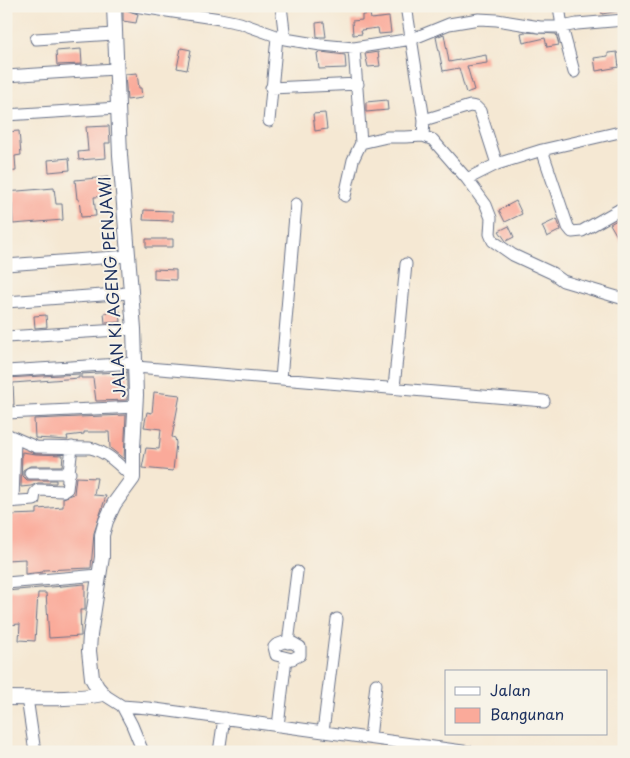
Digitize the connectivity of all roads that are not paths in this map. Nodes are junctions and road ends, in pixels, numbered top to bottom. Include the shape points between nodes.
1 (114, 6) edge
2 (134, 6) edge
3 (281, 6) edge
4 (406, 6) edge
5 (559, 6) edge
6 (624, 20) edge
7 (562, 27) junction
8 (114, 34) junction
9 (36, 38) dead end
10 (281, 38) junction
11 (412, 39) junction
12 (354, 48) junction
13 (115, 70) junction
14 (574, 72) dead end
15 (6, 76) edge
16 (358, 84) junction
17 (272, 88) junction
18 (118, 108) junction
19 (6, 115) edge
20 (424, 120) junction
21 (269, 121) dead end
22 (624, 131) edge
23 (423, 136) junction
24 (361, 143) junction
25 (542, 150) junction
26 (497, 164) junction
27 (467, 179) junction
28 (345, 196) dead end
29 (296, 204) dead end
30 (624, 207) edge
31 (128, 256) junction
32 (406, 264) dead end
33 (6, 265) edge
34 (130, 293) junction
35 (624, 298) edge
36 (6, 302) edge
37 (134, 329) junction
38 (6, 337) edge
39 (136, 365) junction
40 (6, 371) edge
41 (281, 379) junction
42 (394, 388) junction
43 (544, 401) dead end
44 (136, 407) junction
45 (6, 413) edge
46 (11, 436) edge
47 (72, 447) junction
48 (30, 473) dead end
49 (70, 473) junction
50 (134, 478) junction
51 (10, 502) edge
52 (297, 572) dead end
53 (99, 575) junction
54 (6, 583) edge
55 (337, 619) dead end
56 (376, 684) dead end
57 (103, 694) junction
58 (6, 698) edge
59 (27, 698) junction
60 (122, 706) junction
61 (224, 718) junction
62 (278, 726) junction
63 (323, 732) junction
64 (370, 738) junction
65 (397, 747) edge
66 (35, 752) edge
67 (143, 752) edge
68 (219, 752) edge
69 (470, 752) edge

1 - 8 main road, JALAN KI AGENG PENJAWI
2 - 10 street via 240,23
3 - 10 street
4 - 11 street
5 - 7 street
6 - 7 street
7 - 11 street via 479,19 449,24
7 - 14 street
8 - 9 street
8 - 13 main road, JALAN KI AGENG PENJAWI
10 - 12 street
10 - 17 street
11 - 12 street
11 - 20 street
12 - 16 street
13 - 15 street
13 - 18 main road, JALAN KI AGENG PENJAWI
16 - 17 street
16 - 24 street
17 - 21 street
18 - 19 street
18 - 31 main road, JALAN KI AGENG PENJAWI
20 - 23 street
20 - 26 street via 476,107
22 - 25 street
23 - 24 street
23 - 27 street via 433,140
24 - 28 street via 352,160
25 - 26 street
25 - 30 street via 572,232 582,231
26 - 27 street
27 - 35 street via 490,214 490,234 502,249 563,281
29 - 41 street
31 - 33 street
31 - 34 main road, JALAN KI AGENG PENJAWI
32 - 42 street
34 - 36 street
34 - 37 main road, JALAN KI AGENG PENJAWI
37 - 38 street
37 - 39 main road, JALAN KI AGENG PENJAWI
39 - 40 street
39 - 41 street
39 - 44 main road, JALAN KI AGENG PENJAWI
41 - 42 street
42 - 43 street
44 - 45 street
44 - 50 main road, JALAN KI AGENG PENJAWI
46 - 47 street via 36,448
46 - 51 street
47 - 49 street
47 - 50 street via 105,453
48 - 49 street
49 - 51 street via 69,484 64,491 38,490 34,500
50 - 53 main road via 114,504 106,521
52 - 62 street via 288,643 274,647 276,655 286,658
53 - 54 street
53 - 57 main road via 89,651 92,678
55 - 63 street
56 - 64 street
57 - 59 main road via 81,698
57 - 60 street
58 - 59 main road
59 - 66 street
60 - 61 street
60 - 67 street
61 - 62 street
61 - 68 street
62 - 63 street
63 - 64 street
64 - 65 street
65 - 69 street

